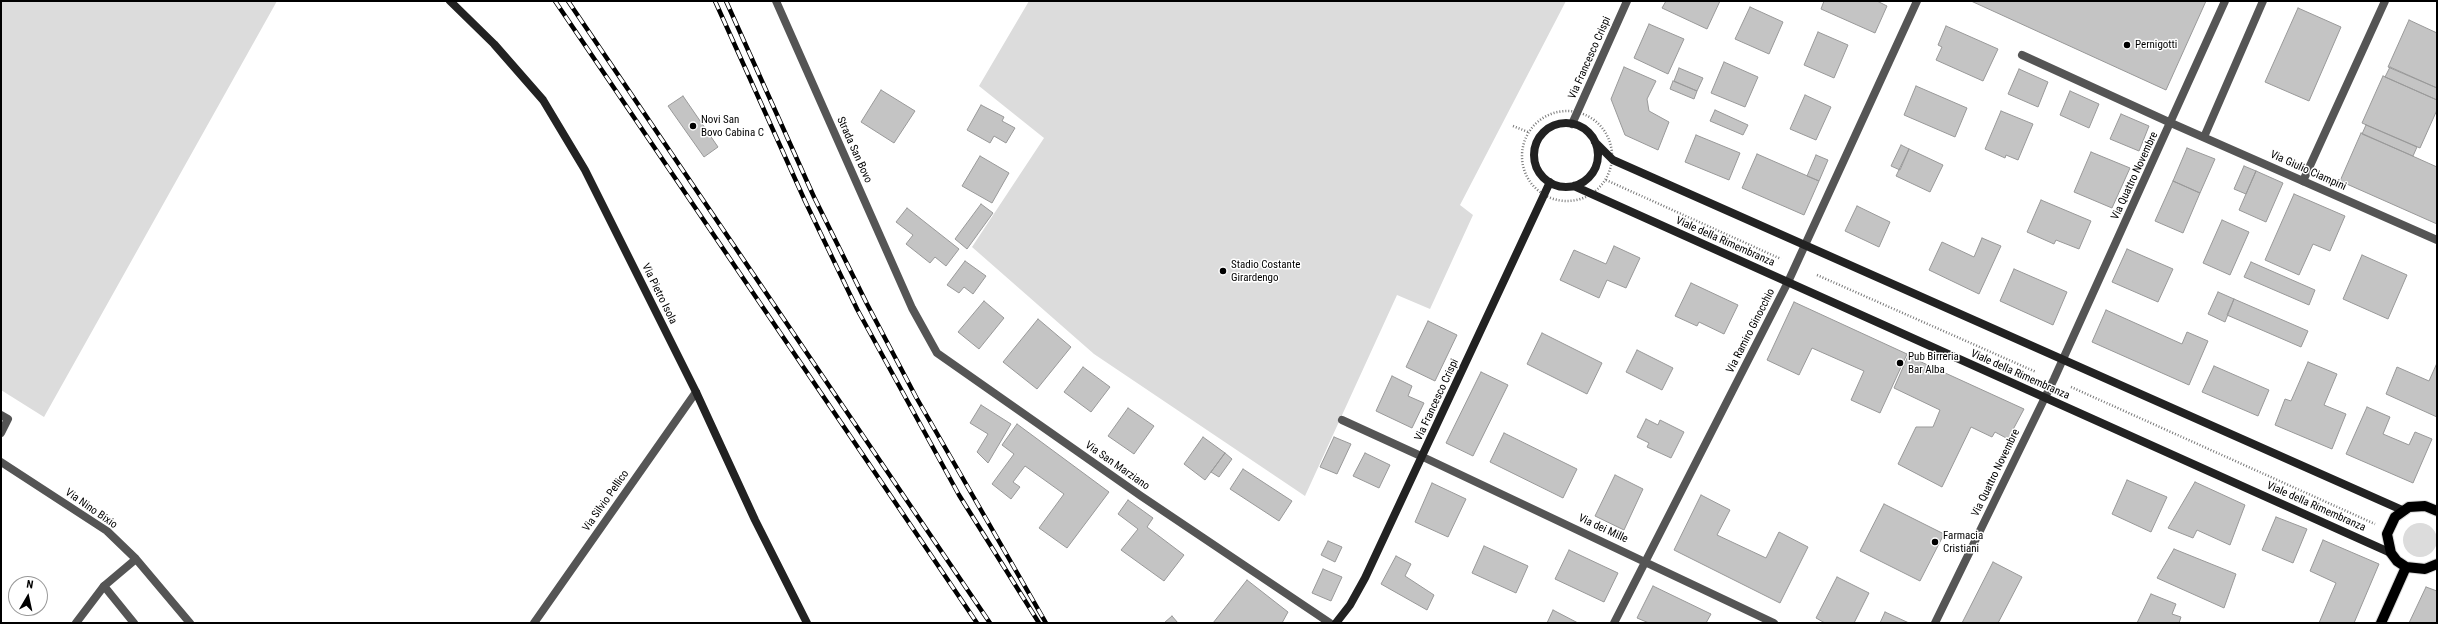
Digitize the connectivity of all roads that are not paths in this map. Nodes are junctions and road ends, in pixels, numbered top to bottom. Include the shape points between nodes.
1 (450, 1) edge
2 (776, 1) edge
3 (1628, 1) edge
4 (1917, 1) edge
5 (2225, 1) edge
6 (2263, 1) edge
7 (2385, 1) edge
8 (2022, 55) dead end
9 (2171, 123) junction
10 (1572, 124) junction
11 (2204, 137) junction
12 (1595, 142) junction
13 (2303, 181) junction
14 (1550, 182) junction
15 (1574, 186) junction
16 (2437, 240) edge
17 (1805, 245) junction
18 (1788, 282) junction
19 (912, 308) joint
20 (2063, 359) junction
21 (696, 392) junction
22 (2045, 398) junction
23 (1, 415) edge
24 (1342, 420) dead end
25 (1, 432) edge
26 (1423, 457) junction
27 (1, 462) edge
28 (2436, 506) edge
29 (2402, 510) junction
30 (2391, 553) junction
31 (136, 559) junction
32 (1645, 561) junction
33 (2436, 566) edge
34 (2406, 567) junction
35 (104, 586) junction
36 (76, 623) edge
37 (134, 623) edge
38 (190, 623) edge
39 (534, 623) edge
40 (807, 623) edge
41 (1330, 623) edge
42 (1336, 623) edge
43 (1614, 623) edge
44 (1774, 623) edge
45 (1935, 623) edge
46 (2381, 623) edge

1 - 21 street, Via Pietro Isola via 494,44 542,100 585,170
2 - 19 street, Strada San Bovo
3 - 10 street, Via Francesco Crispi
4 - 17 street, Via Ramiro Ginocchio
5 - 9 street, Via Quattro Novembre
6 - 11 street
7 - 13 street
8 - 9 street, Via Giulio Ciampini
9 - 11 street, Via Giulio Ciampini
9 - 20 street, Via Quattro Novembre
10 - 12 street via 1590,133
10 - 14 street via 1553,126 1537,144 1534,158 1537,168
11 - 13 street, Via Giulio Ciampini
12 - 15 street via 1598,155 1595,169 1583,182
12 - 17 street via 1613,160
13 - 16 street, Via Giulio Ciampini
14 - 15 street via 1558,186
14 - 26 street, Via Francesco Crispi
15 - 18 street, Viale della Rimembranza
17 - 18 street, Via Ramiro Ginocchio
17 - 20 street
18 - 22 street, Viale della Rimembranza
18 - 32 street, Via Ramiro Ginocchio
19 - 41 street, Via San Marziano via 937,353 954,367
20 - 22 street, Via Quattro Novembre
20 - 29 street
21 - 39 street, Via Silvio Pellico
21 - 40 street, Via Pietro Isola via 755,520
22 - 30 street, Viale della Rimembranza
22 - 45 street, Via Quattro Novembre
23 - 25 street via 8,419
24 - 26 street, Via dei Mille
26 - 32 street, Via dei Mille
26 - 42 street, Via Francesco Crispi via 1365,578 1350,605
27 - 31 street, Via Nino Bixio via 107,531
28 - 29 main road via 2417,505
29 - 30 main road via 2395,516 2388,530
30 - 34 main road
31 - 35 street
31 - 38 street, Via Nino Bixio
32 - 43 street, Via Ramiro Ginocchio
32 - 44 street, Via dei Mille
33 - 34 main road via 2425,569
34 - 46 main road
35 - 36 street
35 - 37 street

